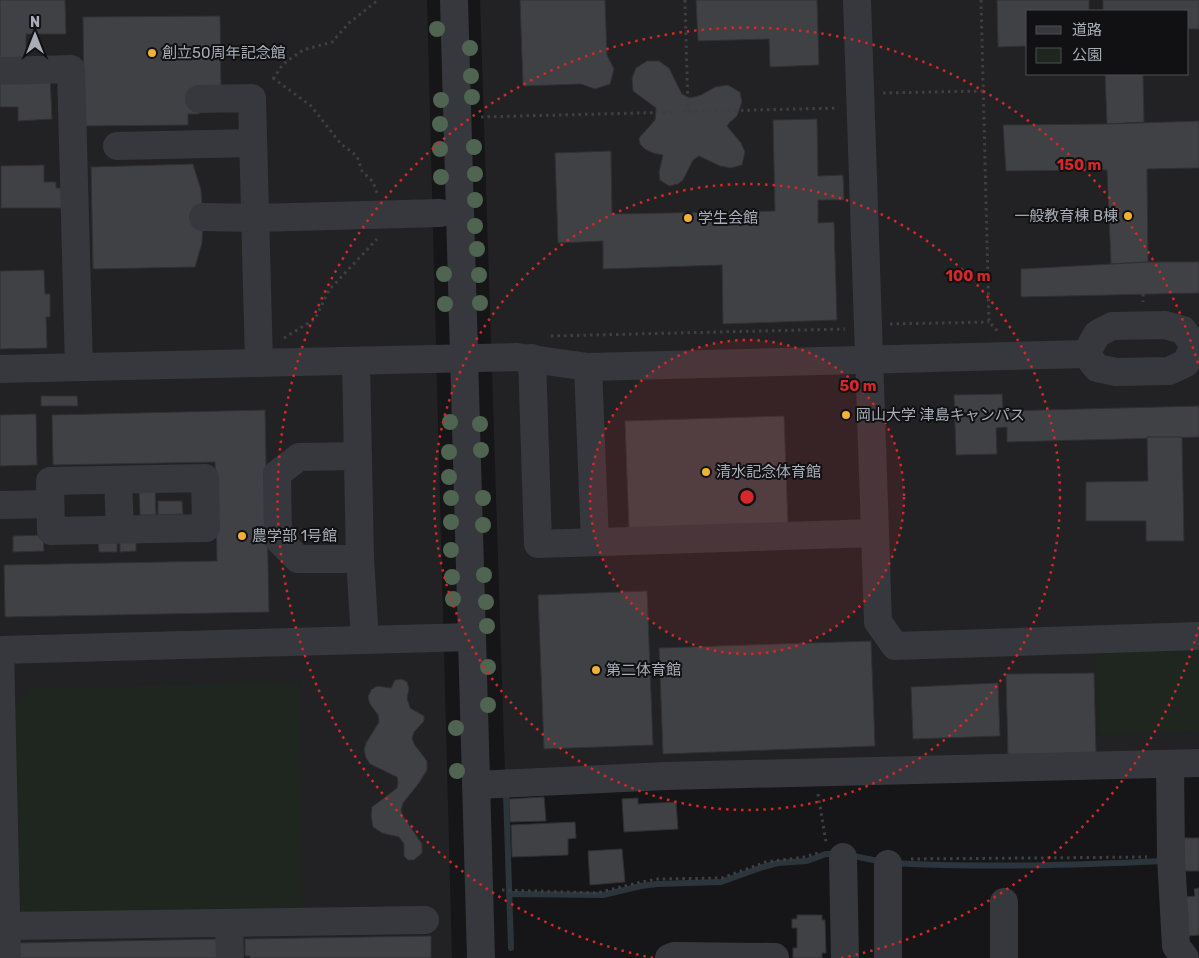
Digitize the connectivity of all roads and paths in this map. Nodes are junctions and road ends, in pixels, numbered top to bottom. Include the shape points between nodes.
1 (378, 0) edge
2 (454, 0) edge
3 (684, 0) edge
4 (857, 0) edge
5 (981, 0) edge
6 (0, 71) edge
7 (984, 91) junction
8 (252, 98) junction
9 (199, 99) dead end
10 (861, 100) junction
11 (688, 112) junction
12 (478, 117) dead end
13 (253, 144) junction
14 (117, 146) dead end
15 (440, 213) dead end
16 (203, 218) dead end
17 (256, 218) junction
18 (989, 322) junction
19 (868, 324) junction
20 (547, 336) dead end
21 (1196, 346) edge
22 (1086, 354) junction
23 (997, 356) junction
24 (463, 358) junction
25 (532, 358) junction
26 (870, 360) junction
27 (356, 361) junction
28 (259, 363) junction
29 (78, 367) junction
30 (588, 367) junction
31 (0, 369) edge
32 (358, 456) junction
33 (118, 480) junction
34 (50, 504) junction
35 (0, 505) edge
36 (120, 530) junction
37 (875, 533) junction
38 (595, 542) junction
39 (360, 559) junction
40 (1199, 636) edge
41 (471, 637) junction
42 (365, 640) junction
43 (0, 650) edge
44 (1199, 763) edge
45 (1170, 770) junction
46 (476, 785) junction
47 (817, 786) dead end
48 (2, 816) edge
49 (835, 854) joint
50 (888, 864) dead end
51 (507, 890) dead end
52 (512, 891) dead end
53 (1004, 902) dead end
54 (425, 920) dead end
55 (229, 923) junction
56 (6, 926) junction
57 (726, 957) edge
58 (774, 957) edge
59 (7, 958) edge
60 (230, 958) edge
61 (481, 958) edge
62 (669, 958) edge
63 (845, 958) edge
64 (888, 958) edge
65 (1004, 958) edge
66 (1185, 958) edge

1 - 8 path via 332,42 303,50 283,64 274,78
2 - 24 street
3 - 11 path
4 - 10 street
5 - 7 path
6 - 29 street via 71,69
7 - 10 path
7 - 18 path
8 - 9 street
8 - 13 street
10 - 11 path
10 - 19 street
11 - 12 path
13 - 14 street
13 - 17 street
15 - 17 street
16 - 17 street
17 - 28 street
18 - 19 path
18 - 23 path via 996,329
19 - 20 path via 850,329
19 - 26 street
21 - 22 street via 1186,363 1169,371 1116,372 1097,368
21 - 22 street via 1183,330 1165,325 1112,326 1097,334
22 - 23 street
23 - 26 street
24 - 25 street
24 - 27 street
24 - 41 street
25 - 30 street
25 - 38 street via 538,544
26 - 30 street
26 - 37 street
27 - 28 street
27 - 32 street
28 - 29 street
29 - 31 street
30 - 38 street
32 - 39 street
32 - 39 street via 299,457 277,474 278,538 298,559
33 - 34 street via 50,481
33 - 36 street
33 - 36 street via 205,478 206,528
34 - 35 street
34 - 36 street via 51,531
37 - 38 street
37 - 40 street via 878,622 895,646
39 - 42 street
41 - 42 street
41 - 46 street
42 - 43 street
43 - 48 street
44 - 45 street
45 - 46 street via 666,776
45 - 66 street via 1176,946
46 - 61 street
47 - 49 path
48 - 56 street
49 - 63 street
50 - 64 street
51 - 52 path
53 - 65 street
54 - 55 street
55 - 56 street
55 - 60 street
56 - 59 street
57 - 58 street
57 - 62 street

